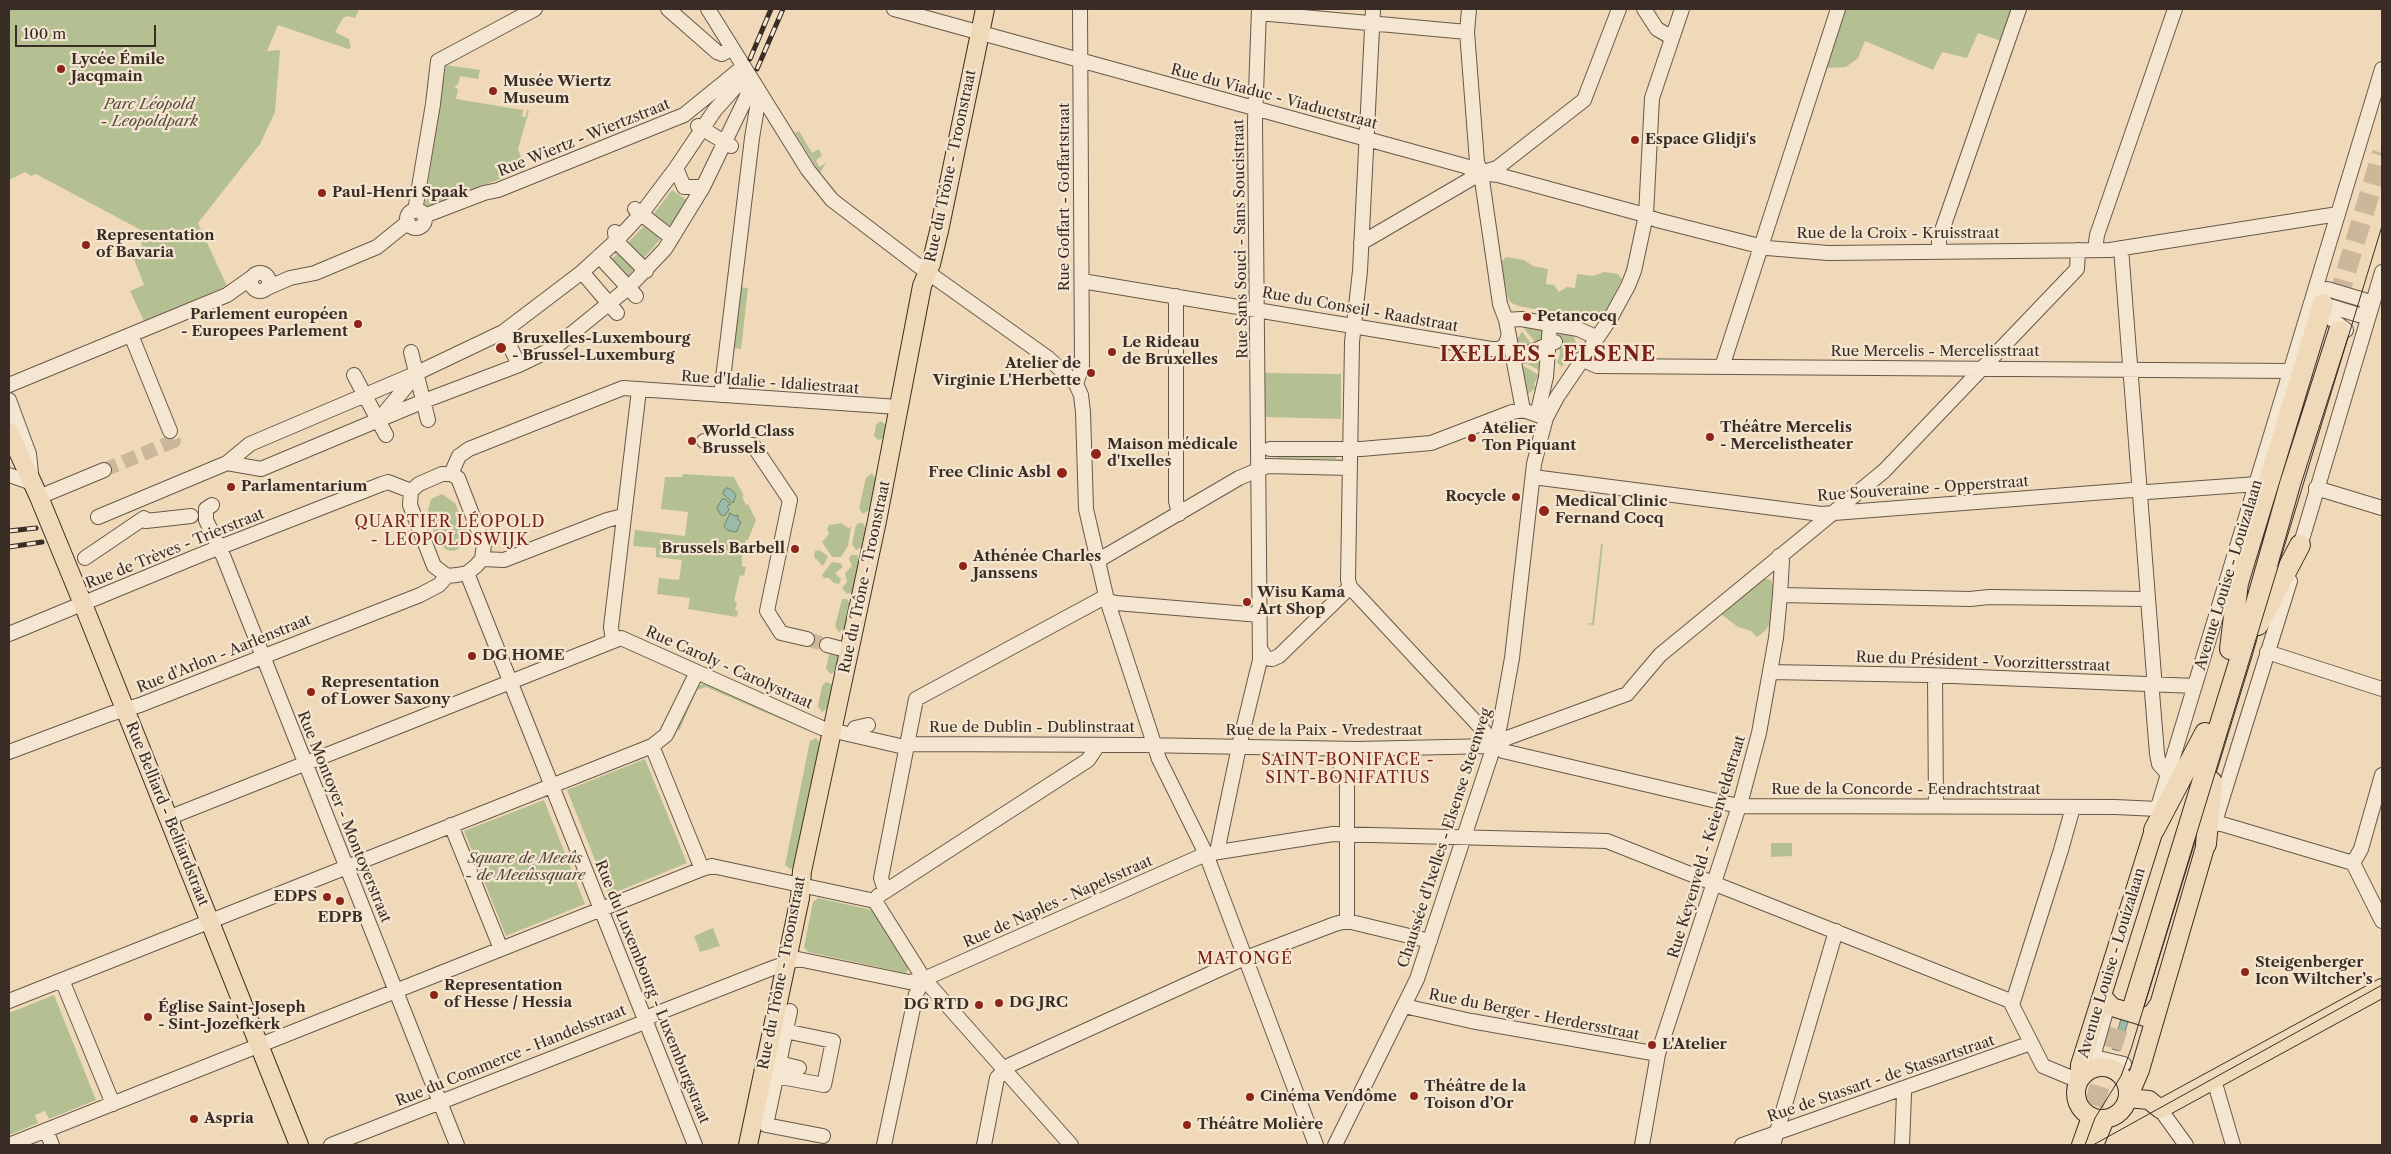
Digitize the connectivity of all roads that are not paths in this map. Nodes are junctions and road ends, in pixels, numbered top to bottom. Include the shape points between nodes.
1 (535, 9) edge
2 (668, 9) edge
3 (708, 9) edge
4 (894, 9) edge
5 (985, 9) edge
6 (1080, 9) edge
7 (1373, 9) edge
8 (1470, 9) edge
9 (1619, 9) edge
10 (1644, 9) edge
11 (1682, 9) edge
12 (1838, 9) edge
13 (2019, 9) edge
14 (2175, 9) edge
15 (1259, 11) edge
16 (1372, 24) junction
17 (1467, 32) junction
18 (980, 34) junction
19 (1671, 37) junction
20 (732, 48) junction
21 (1080, 60) junction
22 (2382, 69) edge
23 (744, 83) junction
24 (763, 98) junction
25 (1256, 109) junction
26 (700, 128) junction
27 (1366, 139) junction
28 (728, 145) junction
29 (676, 168) junction
30 (1481, 173) junction
31 (702, 187) junction
32 (638, 211) junction
33 (2338, 214) junction
34 (1646, 215) junction
35 (416, 216) junction
36 (615, 236) junction
37 (1361, 243) junction
38 (670, 247) junction
39 (1761, 247) junction
40 (2121, 248) junction
41 (2078, 250) junction
42 (2094, 250) junction
43 (1939, 252) junction
44 (599, 256) junction
45 (646, 271) junction
46 (582, 272) junction
47 (927, 272) junction
48 (2382, 272) edge
49 (1082, 281) junction
50 (632, 292) junction
51 (1176, 296) junction
52 (2321, 296) junction
53 (613, 309) junction
54 (1258, 310) junction
55 (2376, 312) edge
56 (1506, 320) junction
57 (1554, 321) junction
58 (1354, 326) junction
59 (2343, 327) tunnel mouth
60 (503, 332) junction
61 (136, 333) junction
62 (1508, 336) junction
63 (1596, 337) junction
64 (1546, 345) junction
65 (411, 352) dead end
66 (1581, 359) junction
67 (1518, 361) junction
68 (519, 365) junction
69 (1722, 367) junction
70 (1982, 368) junction
71 (2131, 368) junction
72 (2291, 371) junction
73 (417, 374) junction
74 (354, 375) dead end
75 (9, 384) edge
76 (1076, 384) junction
77 (639, 390) junction
78 (365, 395) junction
79 (721, 395) junction
80 (396, 398) junction
81 (9, 400) edge
82 (424, 401) junction
83 (1522, 404) junction
84 (898, 407) junction
85 (1542, 416) junction
86 (378, 420) junction
87 (428, 420) dead end
88 (170, 431) dead end
89 (9, 432) edge
90 (386, 435) dead end
91 (704, 442) dead end
92 (1270, 449) dead end
93 (1351, 450) junction
94 (227, 463) junction
95 (1350, 468) junction
96 (104, 470) tunnel mouth
97 (1259, 470) junction
98 (1533, 470) junction
99 (9, 474) edge
100 (451, 474) junction
101 (2257, 484) junction
102 (2316, 488) junction
103 (35, 490) junction
104 (411, 491) junction
105 (2140, 491) junction
106 (137, 501) junction
107 (212, 505) dead end
108 (2382, 508) edge
109 (1833, 513) junction
110 (1179, 514) junction
111 (191, 516) dead end
112 (623, 516) junction
113 (98, 517) dead end
114 (144, 518) junction
115 (2300, 545) junction
116 (219, 548) junction
117 (1779, 556) junction
118 (85, 558) dead end
119 (482, 559) junction
120 (1097, 561) junction
121 (2237, 567) junction
122 (467, 573) junction
123 (446, 576) junction
124 (1350, 587) junction
125 (1780, 595) junction
126 (2147, 599) junction
127 (1107, 600) junction
128 (83, 604) junction
129 (1260, 615) junction
130 (9, 634) edge
131 (807, 639) tunnel mouth
132 (613, 641) junction
133 (827, 644) tunnel mouth
134 (1260, 649) junction
135 (850, 651) junction
136 (2236, 651) junction
137 (2268, 652) junction
138 (263, 656) junction
139 (697, 672) junction
140 (1770, 672) junction
141 (1935, 676) junction
142 (510, 683) junction
143 (2153, 684) junction
144 (2195, 686) junction
145 (2382, 689) edge
146 (125, 709) junction
147 (1534, 729) junction
148 (832, 730) junction
149 (2211, 734) junction
150 (908, 744) junction
151 (1098, 745) junction
152 (1155, 745) junction
153 (652, 746) junction
154 (1494, 746) junction
155 (1239, 748) junction
156 (1339, 749) junction
157 (1356, 749) junction
158 (9, 752) edge
159 (1537, 759) junction
160 (306, 764) junction
161 (2168, 774) junction
162 (1347, 776) junction
163 (2382, 776) edge
164 (552, 785) junction
165 (1738, 806) junction
166 (1936, 806) junction
167 (2073, 807) junction
168 (2158, 808) junction
169 (168, 818) junction
170 (2215, 822) junction
171 (451, 825) junction
172 (2154, 830) junction
173 (1347, 833) junction
174 (1463, 838) junction
175 (2206, 844) junction
176 (1211, 853) junction
177 (2353, 863) junction
178 (347, 867) junction
179 (702, 869) junction
180 (1714, 883) junction
181 (801, 885) junction
182 (885, 890) junction
183 (875, 901) junction
184 (601, 909) junction
185 (209, 921) junction
186 (1347, 921) junction
187 (2382, 921) edge
188 (1836, 931) junction
189 (1430, 941) junction
190 (501, 949) junction
191 (1246, 957) junction
192 (786, 963) junction
193 (924, 979) junction
194 (62, 980) junction
195 (2382, 988) edge
196 (396, 991) junction
197 (9, 1001) edge
198 (2013, 1002) junction
199 (2159, 1004) junction
200 (1404, 1006) junction
201 (790, 1011) dead end
202 (2120, 1012) junction
203 (644, 1020) junction
204 (786, 1031) junction
205 (2031, 1043) junction
206 (260, 1046) junction
207 (1658, 1054) junction
208 (2123, 1063) dead end
209 (799, 1068) dead end
210 (778, 1070) junction
211 (1005, 1070) junction
212 (2214, 1080) junction
213 (2079, 1081) junction
214 (1902, 1089) junction
215 (2128, 1098) junction
216 (440, 1102) junction
217 (113, 1104) junction
218 (2160, 1109) junction
219 (2098, 1118) junction
220 (46, 1130) junction
221 (799, 1131) junction
222 (822, 1137) edge
223 (1775, 1139) edge
224 (9, 1145) edge
225 (52, 1145) edge
226 (299, 1145) edge
227 (331, 1145) edge
228 (457, 1145) edge
229 (695, 1145) edge
230 (748, 1145) edge
231 (810, 1145) edge
232 (884, 1145) edge
233 (984, 1145) edge
234 (1071, 1145) edge
235 (1316, 1145) edge
236 (1335, 1145) edge
237 (1642, 1145) edge
238 (1742, 1145) edge
239 (1902, 1145) edge
240 (2081, 1145) edge
241 (2094, 1145) edge
242 (2186, 1145) edge
243 (2234, 1145) edge

1 - 35 street via 438,61
2 - 20 street via 717,52 722,54
3 - 20 street
4 - 18 street, Rue du Viaduc - Viaductstraat
5 - 18 main road, Rue du Trône - Troonstraat
6 - 21 street, Rue Goffart - Goffartstraat
7 - 16 street
8 - 17 street
9 - 30 street via 1584,100 1497,168
10 - 19 street via 1657,30
11 - 19 street
12 - 39 street
13 - 43 street via 1939,239
14 - 42 street
15 - 16 street
15 - 25 street, Rue Sans Souci - Sans Soucistraat
16 - 17 street
16 - 27 street
17 - 30 street via 1477,162
18 - 21 street, Rue du Viaduc - Viaductstraat
18 - 47 main road, Rue du Trône - Troonstraat via 939,231
19 - 34 street via 1652,98
20 - 23 street
21 - 25 street, Rue du Viaduc - Viaductstraat
21 - 49 street, Rue Goffart - Goffartstraat
22 - 33 street, Avenue Louise - Louizalaan
23 - 24 street
23 - 26 street
23 - 28 street
23 - 35 street, Rue Wiertz - Wiertzstraat via 684,115 513,184
24 - 47 street via 808,170 832,200
24 - 79 street via 758,102 752,138
25 - 27 street, Rue du Viaduc - Viaductstraat
25 - 54 street, Rue Sans Souci - Sans Soucistraat
26 - 28 street
26 - 29 street
27 - 30 street, Rue du Viaduc - Viaductstraat
27 - 37 street
28 - 31 street
29 - 31 street via 684,187
29 - 32 street
30 - 34 street, Rue du Viaduc - Viaductstraat
30 - 37 street
30 - 56 street via 1500,304
31 - 38 street
32 - 36 street
32 - 38 street
33 - 40 street, Rue de la Croix - Kruisstraat
33 - 52 street, Avenue Louise - Louizalaan
34 - 39 street, Rue de la Croix - Kruisstraat
34 - 63 street via 1628,286
35 - 61 street, Rue Wiertz - Wiertzstraat via 377,247 315,273 260,283
36 - 44 street
36 - 45 street
37 - 58 street
38 - 45 street
39 - 43 street, Rue de la Croix - Kruisstraat via 1828,253
39 - 69 street
40 - 42 street, Rue de la Croix - Kruisstraat
40 - 71 street
41 - 42 street, Rue de la Croix - Kruisstraat
41 - 43 street, Rue de la Croix - Kruisstraat
41 - 70 street via 2076,269 2072,274
44 - 46 street
44 - 50 street
45 - 50 street
46 - 53 street via 591,293
46 - 60 street
47 - 76 street via 1048,358
47 - 84 main road, Rue du Trône - Troonstraat
48 - 55 street
49 - 51 street, Rue du Conseil - Raadstraat
49 - 76 street, Rue Goffart - Goffartstraat via 1082,366
50 - 53 street
51 - 54 street, Rue du Conseil - Raadstraat
51 - 110 street via 1176,501
52 - 55 street via 2359,315
52 - 72 street, Avenue Louise - Louizalaan
52 - 121 highway
53 - 68 street via 554,348
54 - 58 street, Rue du Conseil - Raadstraat
54 - 97 street, Rue Sans Souci - Sans Soucistraat
55 - 102 street
56 - 57 street via 1524,325
56 - 62 street
57 - 63 street via 1576,333
57 - 64 street, Chaussée d'Ixelles - Elsense Steenweg
58 - 62 street, Rue du Conseil - Raadstraat via 1492,349 1506,344
58 - 93 street
59 - 136 highway, Avenue Louise - Louizalaan via 2279,486
60 - 68 street via 513,343
60 - 73 street
61 - 75 street, Rue Wiertz - Wiertzstraat
61 - 88 street
62 - 67 street
63 - 66 street
64 - 67 street
64 - 85 street, Chaussée d'Ixelles - Elsense Steenweg via 1547,377 1542,392
65 - 73 street
66 - 69 street, Rue Mercelis - Mercelisstraat via 1597,366
66 - 85 street
67 - 83 street
68 - 82 street
69 - 70 street, Rue Mercelis - Mercelisstraat
70 - 71 street, Rue Mercelis - Mercelisstraat
70 - 109 street via 1884,471
71 - 72 street, Rue Mercelis - Mercelisstraat
71 - 105 street
72 - 101 street, Avenue Louise - Louizalaan
73 - 78 street
73 - 80 street
73 - 82 street
74 - 78 street
76 - 120 street via 1081,395 1086,510
77 - 79 street, Rue d'Idalie - Idaliestraat
77 - 100 street via 617,389 469,449 459,456
77 - 112 street
78 - 80 street
78 - 86 street
78 - 94 street via 250,444
79 - 84 street, Rue d'Idalie - Idaliestraat
80 - 82 street
80 - 86 street
81 - 103 street, Rue Belliard - Belliardstraat via 29,454
82 - 86 street
82 - 87 street
83 - 85 street
83 - 93 street via 1431,443
84 - 135 main road, Rue du Trône - Troonstraat
85 - 98 street, Chaussée d'Ixelles - Elsense Steenweg
86 - 90 street
86 - 94 street via 261,469
89 - 103 main road, Rue Belliard - Belliardstraat
91 - 131 street via 753,445 790,500 767,611 782,634
92 - 93 street
93 - 95 street
94 - 106 street
95 - 97 street via 1267,466
95 - 124 street
96 - 103 street
97 - 110 street via 1239,478
97 - 129 street, Rue Sans Souci - Sans Soucistraat
98 - 109 street, Rue Souveraine - Opperstraat via 1821,514
98 - 154 street, Chaussée d'Ixelles - Elsense Steenweg via 1518,620
99 - 103 street
100 - 104 street via 430,478
100 - 119 street via 458,478 480,530 484,546
101 - 105 street, Rue Souveraine - Opperstraat
101 - 121 street, Avenue Louise - Louizalaan
102 - 108 street
102 - 115 street
103 - 128 main road, Rue Belliard - Belliardstraat
104 - 116 street, Rue de Trèves - Trierstraat via 388,482
104 - 123 street via 410,505 429,554 434,566
105 - 109 street, Rue Souveraine - Opperstraat
105 - 126 street
106 - 113 street
106 - 114 street
107 - 116 street, Rue Montoyer - Montoyerstraat via 205,513
109 - 117 street
110 - 120 street
111 - 114 street via 146,521
112 - 119 street via 504,560
112 - 132 street via 611,627
114 - 118 street
115 - 136 highway via 2276,592
115 - 137 street
116 - 128 street, Rue de Trèves - Trierstraat
116 - 138 street, Rue Montoyer - Montoyerstraat
117 - 125 street, Rue Keyenveld - Keienveldstraat via 1782,561
117 - 147 street via 1660,655 1625,695
119 - 122 street
120 - 127 street
121 - 136 highway
121 - 144 street, Avenue Louise - Louizalaan
122 - 123 street
122 - 142 street, Rue du Luxembourg - Luxemburgstraat
123 - 138 street, Rue d'Arlon - Aarlenstraat via 439,585 420,595
124 - 134 street via 1280,656 1266,658
124 - 154 street via 1484,731
125 - 126 street
125 - 140 street, Rue Keyenveld - Keienveldstraat
126 - 143 street
127 - 129 street
127 - 150 street via 1094,602 916,699
127 - 152 street
128 - 130 street, Rue de Trèves - Trierstraat
128 - 146 main road, Rue Belliard - Belliardstraat
129 - 134 street, Rue Sans Souci - Sans Soucistraat
132 - 139 street, Rue Caroly - Carolystraat via 624,639
132 - 142 street
133 - 135 street
134 - 155 street, Rue Sans Souci - Sans Soucistraat
135 - 148 main road, Rue du Trône - Troonstraat
136 - 149 highway, Avenue Louise - Louizalaan
137 - 145 street
137 - 170 street
138 - 146 street, Rue d'Arlon - Aarlenstraat
138 - 160 street, Rue Montoyer - Montoyerstraat
139 - 148 street, Rue Caroly - Carolystraat
139 - 153 street via 663,739
140 - 141 street, Rue du Président - Voorzittersstraat
140 - 165 street, Rue Keyenveld - Keienveldstraat via 1759,733
141 - 143 street, Rue du Président - Voorzittersstraat
141 - 166 street
142 - 160 street
142 - 164 street, Rue du Luxembourg - Luxemburgstraat
143 - 144 street, Rue du Président - Voorzittersstraat
143 - 161 street via 2157,754
144 - 161 street, Avenue Louise - Louizalaan
146 - 158 street, Rue d'Arlon - Aarlenstraat
146 - 169 main road, Rue Belliard - Belliardstraat
147 - 154 street
147 - 159 street via 1528,735 1526,746
148 - 150 street, Rue Caroly - Carolystraat via 900,746
148 - 181 main road, Rue du Trône - Troonstraat
149 - 172 highway
149 - 175 highway
149 - 202 highway, Avenue Louise - Louizalaan
150 - 151 street, Rue de Dublin - Dublinstraat
150 - 182 street via 882,878
151 - 152 street, Rue de Dublin - Dublinstraat
151 - 182 street via 1088,760
152 - 155 street, Rue de la Paix - Vredestraat
152 - 176 street via 1169,780
153 - 164 street
153 - 179 street
154 - 157 street, Rue de la Paix - Vredestraat
154 - 159 street, Rue de la Concorde - Eendrachtstraat
154 - 174 street, Chaussée d'Ixelles - Elsense Steenweg
155 - 156 street, Rue de la Paix - Vredestraat
155 - 176 street, Rue Sans Souci - Sans Soucistraat
156 - 157 street, Rue de la Paix - Vredestraat
156 - 162 street via 1341,772
157 - 162 street via 1354,772
159 - 165 street, Rue de la Concorde - Eendrachtstraat
160 - 169 street
160 - 178 street, Rue Montoyer - Montoyerstraat
161 - 168 street, Avenue Louise - Louizalaan
162 - 173 street
163 - 177 street via 2362,849
164 - 171 street
164 - 184 street, Rue du Luxembourg - Luxemburgstraat
165 - 166 street, Rue de la Concorde - Eendrachtstraat
165 - 180 street, Rue Keyenveld - Keienveldstraat
166 - 167 street, Rue de la Concorde - Eendrachtstraat
167 - 168 street, Rue de la Concorde - Eendrachtstraat
167 - 198 street
168 - 172 street, Avenue Louise - Louizalaan
169 - 185 main road, Rue Belliard - Belliardstraat
170 - 175 street
170 - 177 street
171 - 178 street
171 - 190 street
172 - 202 main road, Avenue Louise - Louizalaan
173 - 174 street, Rue de Naples - Napelsstraat
173 - 176 street, Rue de Naples - Napelsstraat
173 - 186 street
174 - 180 street, Rue de Naples - Napelsstraat via 1607,841
174 - 189 street, Chaussée d'Ixelles - Elsense Steenweg
175 - 199 main road
176 - 191 street
176 - 193 street, Rue de Naples - Napelsstraat
177 - 187 street
178 - 185 street
178 - 196 street, Rue Montoyer - Montoyerstraat
179 - 181 street via 712,866
179 - 184 street
180 - 188 street, Rue de Naples - Napelsstraat
180 - 207 street, Rue Keyenveld - Keienveldstraat
181 - 183 street
181 - 192 main road, Rue du Trône - Troonstraat
182 - 183 street
183 - 193 street
184 - 190 street
184 - 203 street, Rue du Luxembourg - Luxemburgstraat
185 - 194 street
185 - 206 main road, Rue Belliard - Belliardstraat
186 - 189 street
186 - 191 street
188 - 198 street, Rue de Naples - Napelsstraat
188 - 223 street
189 - 200 street, Chaussée d'Ixelles - Elsense Steenweg
190 - 196 street
191 - 211 street
191 - 235 street
192 - 193 street, Rue du Commerce - Handelsstraat via 798,959 909,982
192 - 203 street, Rue du Commerce - Handelsstraat
192 - 230 main road, Rue du Trône - Troonstraat
193 - 211 street
193 - 232 street via 916,994
194 - 197 street
194 - 217 street
195 - 212 main road
196 - 206 street
196 - 216 street, Rue Montoyer - Montoyerstraat
198 - 205 street via 2012,1008
199 - 202 main road via 2153,1013 2145,1016 2112,1007
199 - 215 main road via 2138,1076
200 - 207 street, Rue du Berger - Herdersstraat
200 - 236 street, Chaussée d'Ixelles - Elsense Steenweg
201 - 204 street
202 - 208 street via 2091,1057
202 - 213 main road, Avenue Louise - Louizalaan via 2080,1064
203 - 216 street, Rue du Commerce - Handelsstraat
203 - 229 street, Rue du Luxembourg - Luxemburgstraat
204 - 210 street
204 - 210 street via 833,1041 824,1086
205 - 213 street via 2044,1068
205 - 214 street, Rue de Stassart - de Stassartstraat
206 - 217 street
206 - 226 main road, Rue Belliard - Belliardstraat
207 - 237 street, Rue Keyenveld - Keienveldstraat
209 - 210 street
210 - 221 street via 766,1125
211 - 233 street via 997,1078
211 - 234 street
212 - 218 main road
212 - 243 street
213 - 215 main road via 2089,1071 2109,1068 2124,1079
213 - 219 main road via 2077,1099 2084,1112
214 - 223 street, Rue de Stassart - de Stassartstraat
214 - 239 street
215 - 218 main road via 2149,1100
215 - 219 main road via 2121,1111
216 - 227 street, Rue du Commerce - Handelsstraat
216 - 228 street, Rue Montoyer - Montoyerstraat
217 - 220 street
218 - 242 street
219 - 240 main road
219 - 241 main road
220 - 224 street
220 - 225 street
221 - 222 street
221 - 231 street
223 - 238 street, Rue de Stassart - de Stassartstraat

